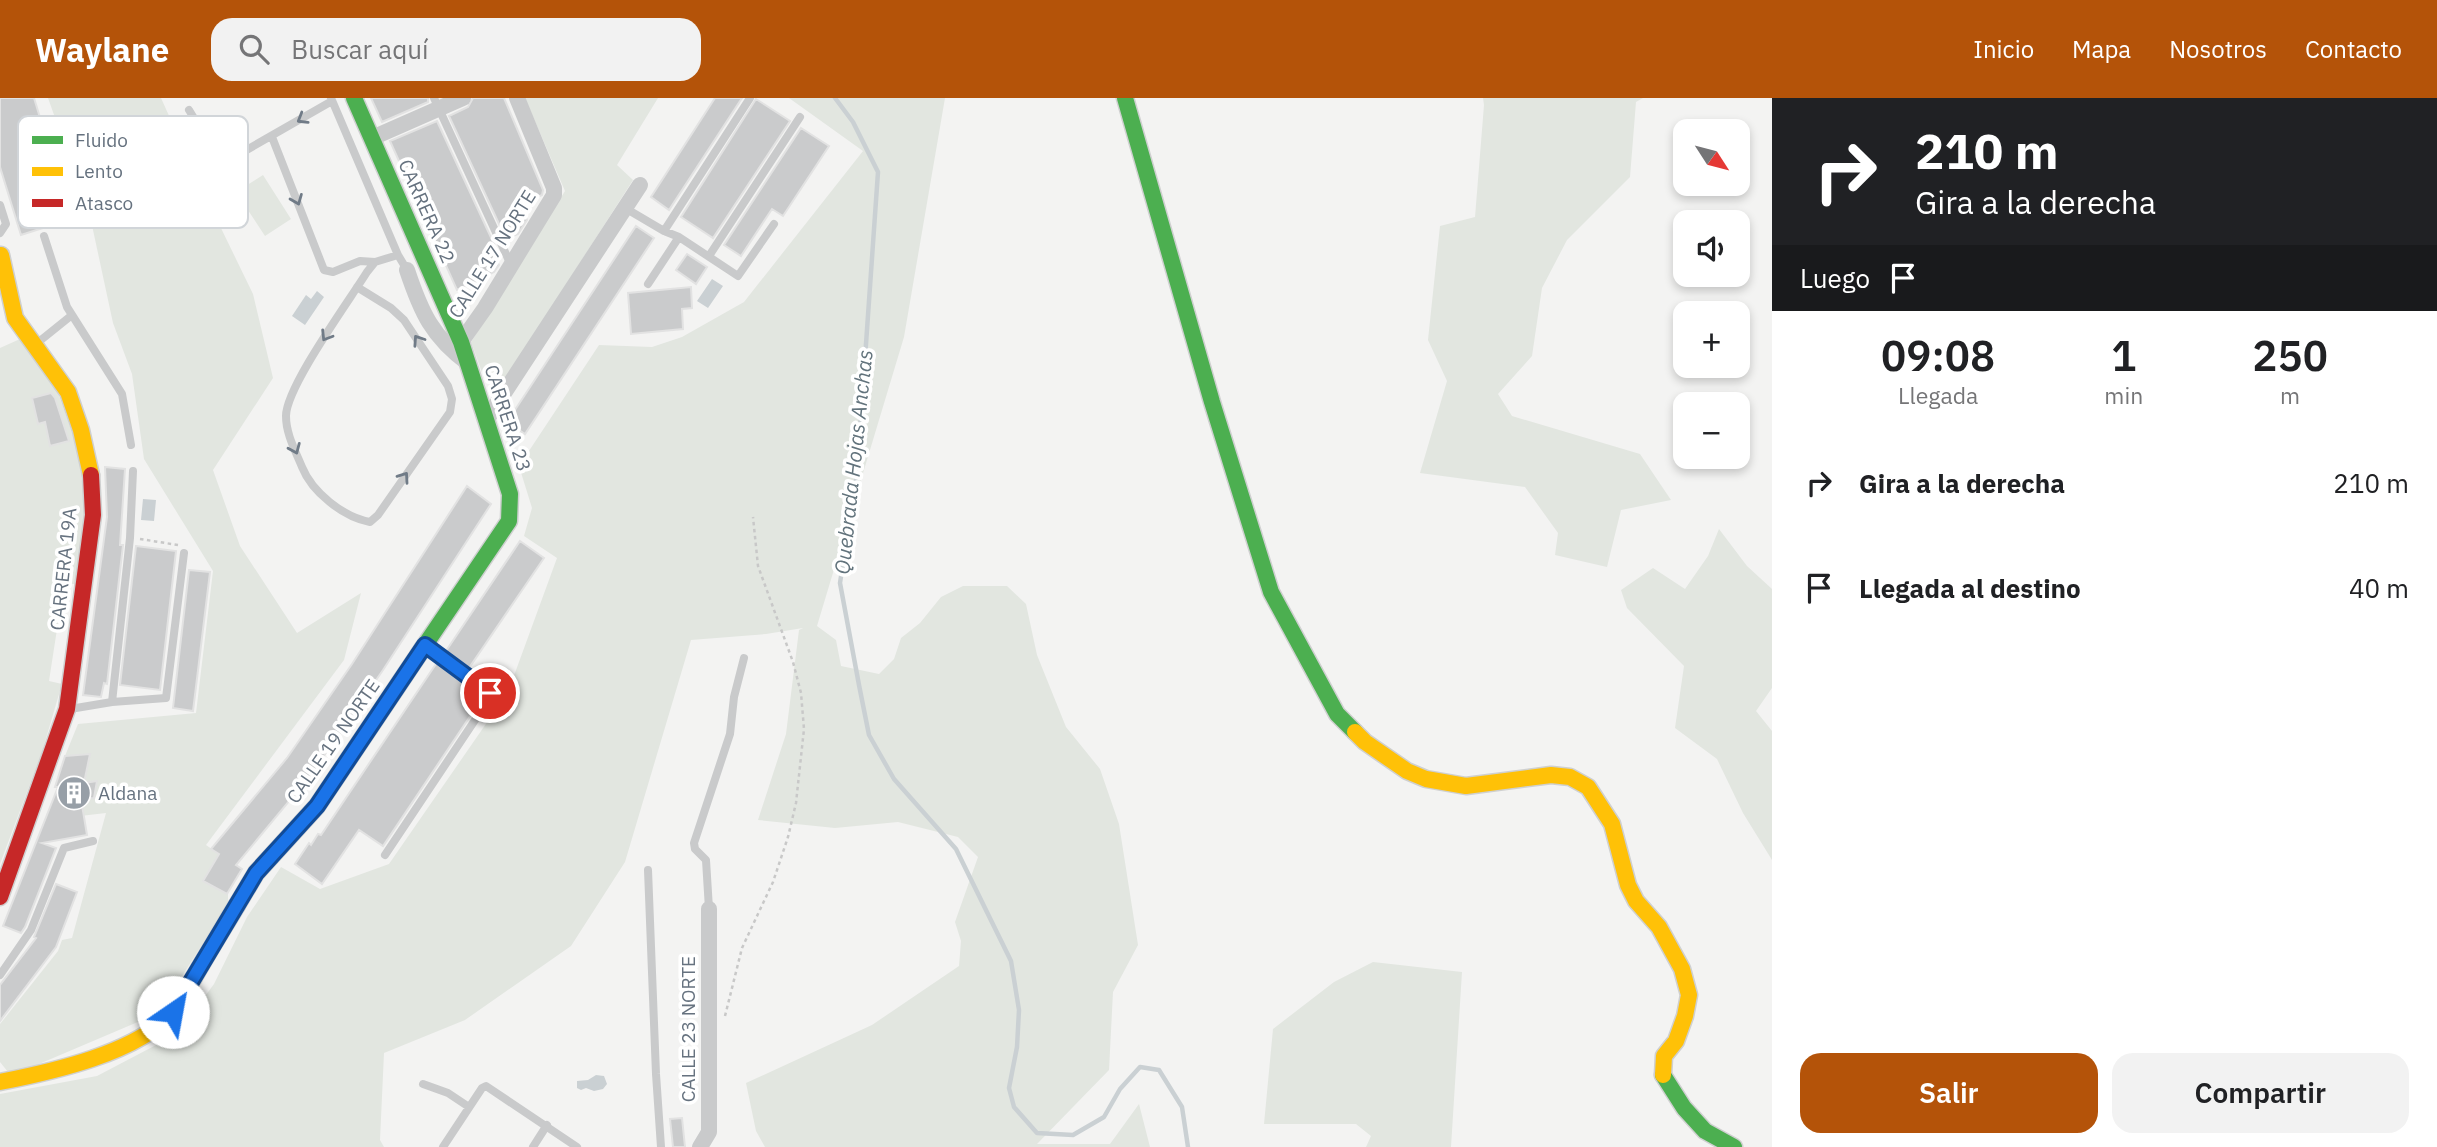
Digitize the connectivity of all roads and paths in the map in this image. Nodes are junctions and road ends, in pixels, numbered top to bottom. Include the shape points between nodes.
1 (354, 98) edge
2 (463, 98) edge
3 (517, 98) edge
4 (750, 98) edge
5 (1125, 98) edge
6 (331, 99) edge
7 (436, 104) edge
8 (189, 110) dead end
9 (193, 116) edge
10 (800, 117) dead end
11 (272, 137) junction
12 (372, 138) junction
13 (248, 149) edge
14 (640, 185) dead end
15 (0, 205) edge
16 (625, 208) junction
17 (774, 224) dead end
18 (664, 231) junction
19 (0, 233) edge
20 (44, 236) dead end
21 (679, 237) junction
22 (1, 253) edge
23 (398, 255) junction
24 (709, 256) junction
25 (375, 262) junction
26 (511, 265) junction
27 (407, 270) joint
28 (648, 284) dead end
29 (357, 287) junction
30 (72, 315) junction
31 (461, 342) junction
32 (34, 346) junction
33 (469, 364) junction
34 (487, 419) junction
35 (131, 445) dead end
36 (133, 471) dead end
37 (511, 508) joint
38 (753, 517) dead end
39 (130, 538) junction
40 (184, 553) joint
41 (425, 645) junction
42 (744, 658) dead end
43 (112, 702) junction
44 (67, 709) junction
45 (93, 841) dead end
46 (384, 855) dead end
47 (648, 870) dead end
48 (0, 897) edge
49 (709, 909) joint
50 (0, 975) edge
51 (724, 1017) dead end
52 (0, 1082) edge
53 (423, 1084) dead end
54 (469, 1107) junction
55 (547, 1125) junction
56 (443, 1147) edge
57 (533, 1147) edge
58 (577, 1147) edge
59 (661, 1147) edge
60 (700, 1147) edge
61 (1734, 1147) edge

1 - 12 street, CARRERA 22
2 - 7 street
3 - 26 street, CALLE 17 NORTE via 554,188 552,202
4 - 18 lane
5 - 61 street via 1271,592 1337,714 1365,743 1426,779 1466,786 1552,775 1570,777 1588,787 1612,824 1628,885 1659,927 1682,970 1689,995 1675,1041 1664,1056 1663,1077 1705,1131
6 -> 11 lane
6 - 23 lane
7 - 12 street
7 - 26 lane
8 - 9 lane
10 - 24 lane
11 - 13 lane
11 -> 25 lane via 324,270
12 - 31 street, CARRERA 22
14 - 16 street
15 - 19 lane via 6,224
16 - 18 lane
16 - 34 street
17 - 24 lane via 738,276
18 - 21 lane
20 - 30 lane
21 - 24 lane
21 - 28 lane
22 - 32 street, CARRERA 19A via 15,318
23 - 25 lane
23 - 27 lane
25 - 29 lane
26 - 31 street, CALLE 17 NORTE
27 - 33 street via 435,335
29 -> 29 lane via 296,384 286,413 287,431 313,487 359,520 370,522 450,412 452,399 404,320
30 - 32 lane
30 - 35 lane via 122,394
31 - 33 street, CARRERA 23
32 - 44 street, CARRERA 19A via 68,392 91,473 93,515
33 - 34 street, CARRERA 23
34 - 37 street, CARRERA 23
36 - 39 lane
37 - 41 street, CALLE 19 NORTE via 500,537
38 - 51 path via 758,566 793,662 804,729 788,837 742,948
39 - 40 path via 180,545
39 - 43 lane
40 - 43 lane via 166,698
41 - 46 lane via 488,689 489,699
41 - 52 street, CALLE 19 NORTE via 317,806 256,873 173,1012 155,1028 83,1064
42 - 49 lane via 730,734 694,842 706,860
43 - 44 lane
44 - 48 street, CARRERA 19A
45 - 50 lane via 64,848 31,930
47 - 59 lane
49 - 60 street, CALLE 23 NORTE via 709,1132
53 - 54 lane
54 - 55 lane via 482,1088 490,1086
54 - 56 lane
55 - 57 lane
55 - 58 lane

